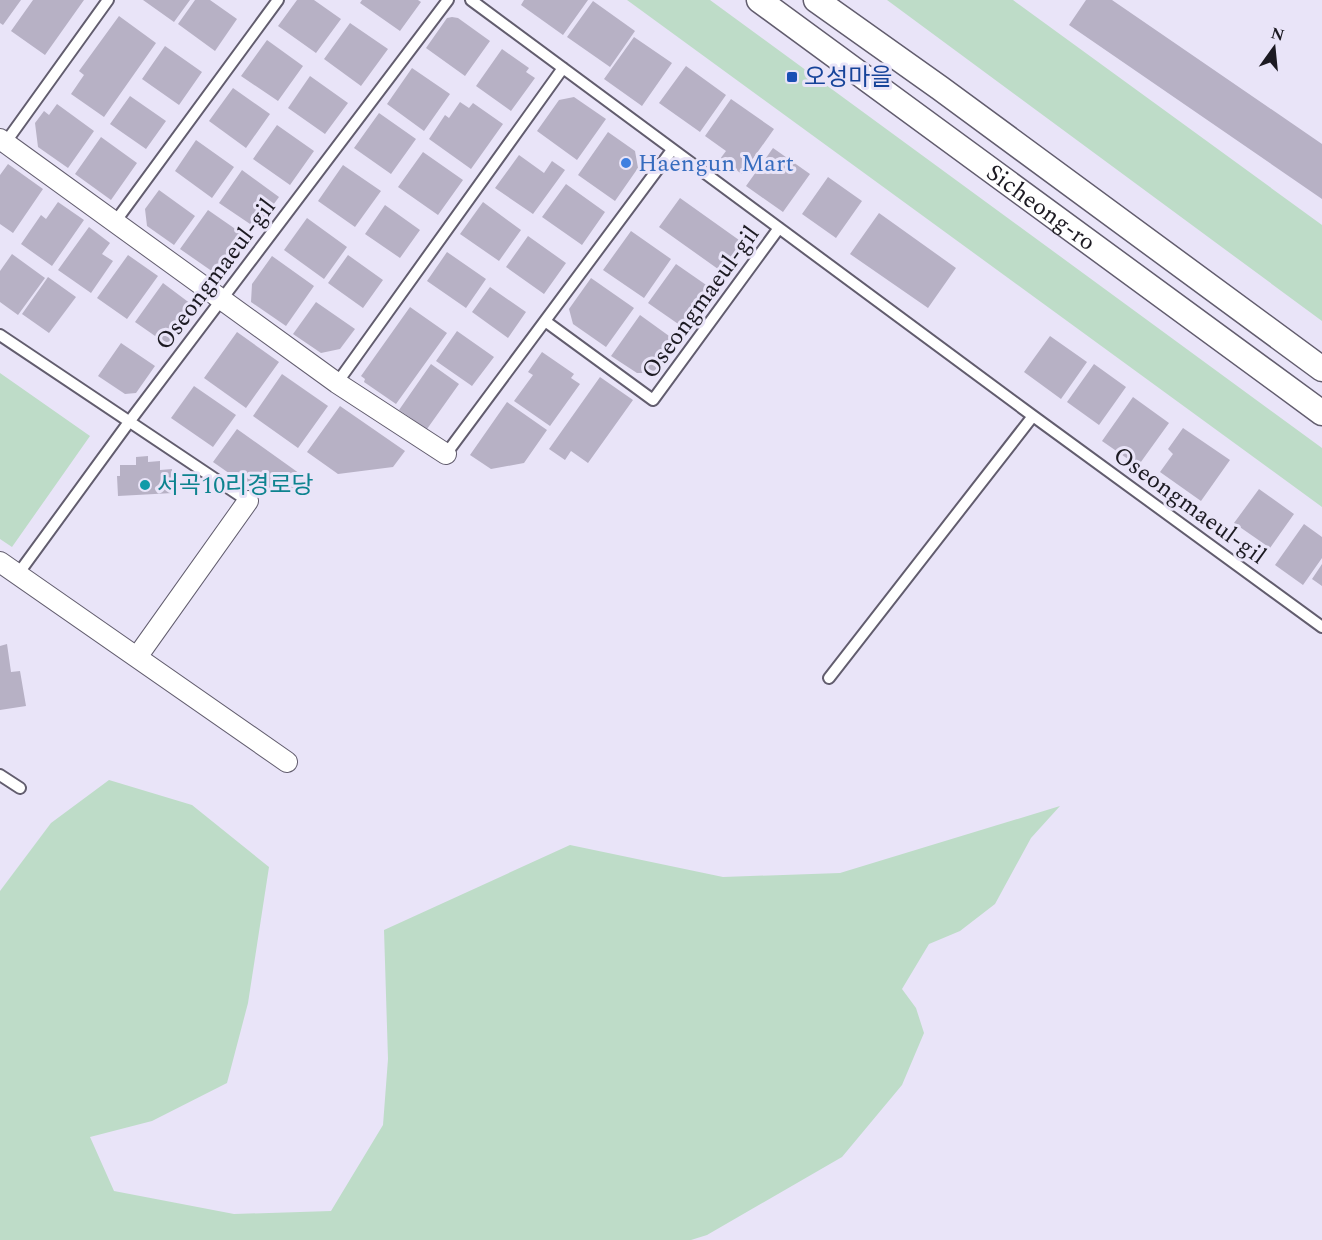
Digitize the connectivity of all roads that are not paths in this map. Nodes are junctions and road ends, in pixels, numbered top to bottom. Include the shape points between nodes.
1 (108, 0) edge
2 (278, 0) edge
3 (448, 0) edge
4 (471, 0) edge
5 (759, 0) edge
6 (816, 0) edge
7 (563, 68) junction
8 (2, 144) edge
9 (672, 150) junction
10 (115, 222) junction
11 (780, 228) junction
12 (223, 299) junction
13 (545, 321) junction
14 (0, 334) edge
15 (1322, 369) edge
16 (337, 382) junction
17 (1322, 413) edge
18 (1033, 416) junction
19 (129, 422) junction
20 (446, 454) joint
21 (248, 501) joint
22 (0, 562) edge
23 (18, 574) junction
24 (1322, 627) edge
25 (137, 657) junction
26 (829, 678) dead end
27 (288, 762) dead end
28 (0, 775) edge
29 (20, 788) dead end

1 - 8 lane
2 - 10 lane
3 - 12 lane, Oseongmaeul-gil
4 - 7 lane, Oseongmaeul-gil
5 - 17 street, Sicheong-ro
6 - 15 street, Sicheong-ro
7 - 9 lane, Oseongmaeul-gil
7 - 16 lane
8 - 10 street
9 - 11 lane, Oseongmaeul-gil
9 - 13 lane
10 - 12 street
11 - 13 lane, Oseongmaeul-gil via 654,400
11 - 18 lane, Oseongmaeul-gil
12 - 16 street
12 - 19 lane, Oseongmaeul-gil
13 - 20 lane
14 - 19 lane
16 - 20 street
18 - 24 lane, Oseongmaeul-gil
18 - 26 lane
19 - 21 lane
19 - 23 lane, Oseongmaeul-gil
21 - 25 street
22 - 23 street
23 - 25 street
25 - 27 street
28 - 29 lane

